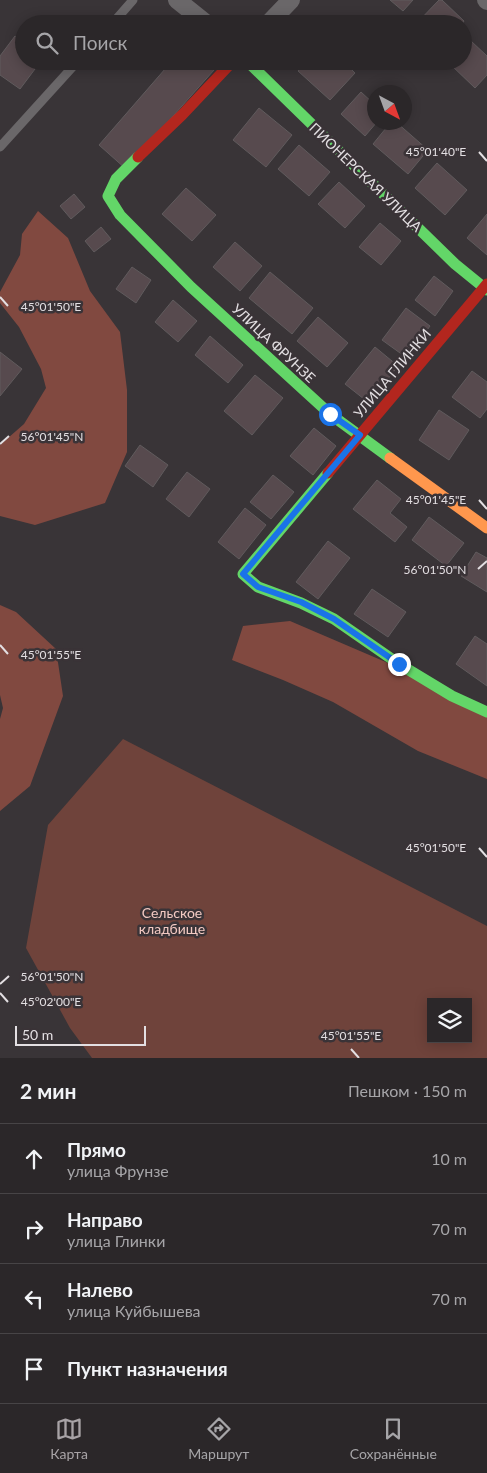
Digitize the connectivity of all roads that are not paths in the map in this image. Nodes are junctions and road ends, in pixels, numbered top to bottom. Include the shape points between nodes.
1 (133, 0) edge
2 (177, 0) edge
3 (291, 0) edge
4 (120, 15) edge
5 (196, 15) edge
6 (277, 15) edge
7 (70, 70) edge
8 (224, 70) edge
9 (256, 70) edge
10 (0, 147) edge
11 (486, 288) edge
12 (360, 435) junction
13 (487, 528) edge
14 (487, 712) edge

1 - 4 lane
2 - 5 street
3 - 6 street
7 - 10 lane
8 - 12 street, УЛИЦА ФРУНЗЕ via 116,179 108,196 120,215 191,287 330,414
9 - 11 street, ПИОНЕРСКАЯ УЛИЦА via 455,264
11 - 12 street, УЛИЦА ГЛИНКИ
12 - 13 street, УЛИЦА ФРУНЗЕ
12 - 14 street, УЛИЦА ГЛИНКИ via 243,574 258,587 301,602 334,619 399,664 452,696

